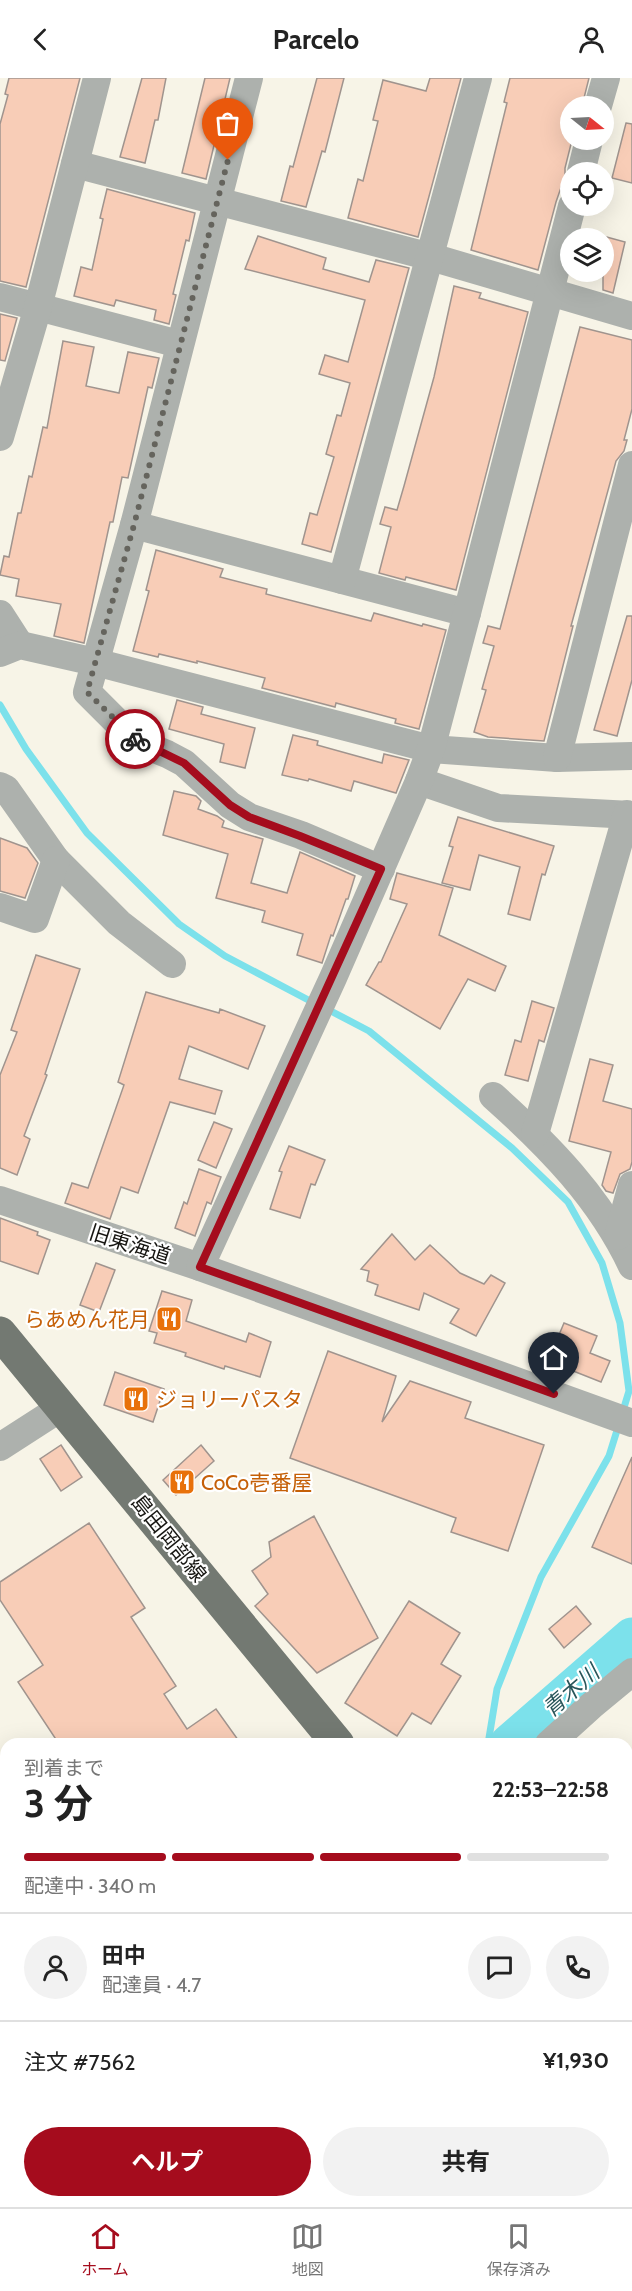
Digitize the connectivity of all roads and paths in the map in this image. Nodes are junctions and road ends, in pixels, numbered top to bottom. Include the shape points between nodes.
1 (97, 78) edge
2 (249, 78) edge
3 (478, 78) edge
4 (606, 78) edge
5 (601, 96) edge
6 (75, 164) junction
7 (217, 201) junction
8 (569, 216) edge
9 (430, 257) junction
10 (549, 290) junction
11 (0, 297) edge
12 (38, 307) junction
13 (632, 316) edge
14 (179, 344) junction
15 (2, 424) edge
16 (632, 465) edge
17 (134, 525) junction
18 (342, 580) junction
19 (467, 613) junction
20 (0, 614) edge
21 (10, 649) edge
22 (95, 662) junction
23 (430, 749) junction
24 (632, 756) edge
25 (557, 758) junction
26 (419, 781) junction
27 (0, 786) edge
28 (630, 814) edge
29 (56, 860) junction
30 (381, 869) junction
31 (0, 907) edge
32 (172, 964) dead end
33 (493, 1096) dead end
34 (535, 1134) junction
35 (632, 1185) edge
36 (0, 1200) edge
37 (618, 1236) junction
38 (632, 1266) edge
39 (200, 1267) junction
40 (0, 1333) edge
41 (62, 1407) junction
42 (632, 1423) edge
43 (0, 1447) edge
44 (632, 1672) edge
45 (333, 1738) edge
46 (556, 1738) edge

1 - 6 street
2 - 7 street
3 - 9 street
4 - 5 street
6 - 7 street
6 - 12 street
7 - 9 street
7 - 14 street
8 - 10 street
9 - 10 street
9 - 18 street
10 - 13 street
10 - 19 street
11 - 12 street
12 - 14 street
12 - 15 street
14 - 17 street
16 - 25 street
17 - 18 street
17 - 22 street
18 - 19 street
19 - 23 street
20 - 21 street
21 - 22 street
22 - 23 street
22 - 30 street via 87,692 137,742 184,763 249,817
23 - 25 street
23 - 26 street
24 - 25 street
26 - 28 street via 498,808
26 - 30 street
27 - 29 street
28 - 34 street
29 - 31 street via 35,919
29 - 32 street via 119,923
30 - 39 street
33 - 34 street
34 - 37 street via 579,1181
35 - 37 street
36 - 39 street, 旧東海道
37 - 38 street
39 - 42 street, 旧東海道
40 - 41 main road, 島田岡部線
41 - 43 street
41 - 45 main road, 島田岡部線
44 - 46 street

